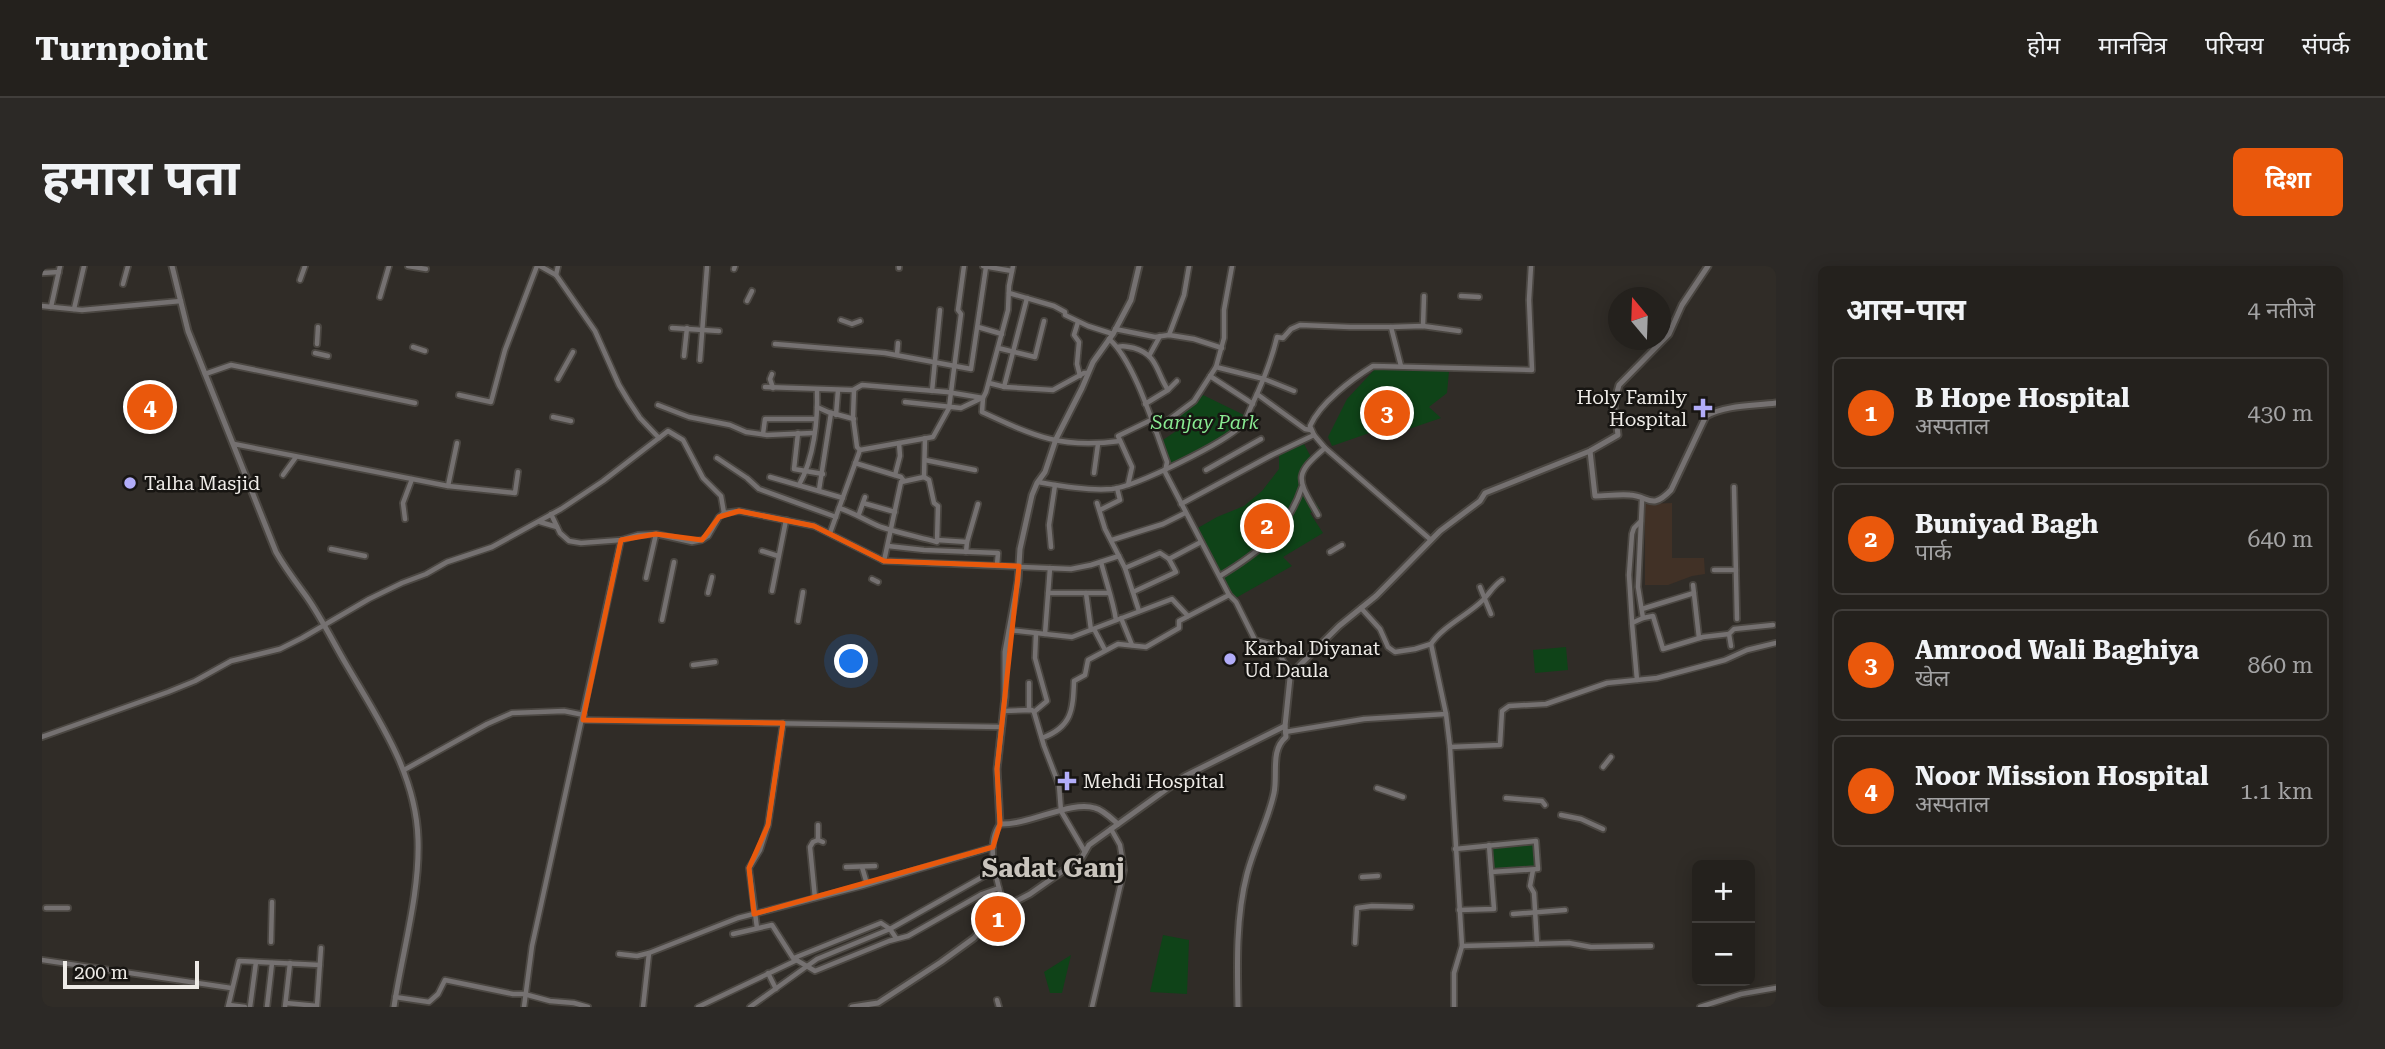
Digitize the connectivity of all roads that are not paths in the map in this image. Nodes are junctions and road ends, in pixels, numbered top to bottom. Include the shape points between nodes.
1 (84, 266) edge
2 (128, 266) edge
3 (172, 266) edge
4 (305, 266) edge
5 (389, 266) edge
6 (408, 266) edge
7 (539, 266) edge
8 (558, 266) edge
9 (964, 266) edge
10 (985, 266) edge
11 (1139, 266) edge
12 (1189, 266) edge
13 (1232, 266) edge
14 (1531, 266) edge
15 (1708, 266) edge
16 (707, 267) edge
17 (1012, 268) edge
18 (59, 269) edge
19 (426, 269) dead end
20 (42, 273) edge
21 (556, 275) junction
22 (300, 280) dead end
23 (123, 284) dead end
24 (752, 292) dead end
25 (1009, 293) junction
26 (1424, 296) dead end
27 (1461, 296) dead end
28 (1479, 296) dead end
29 (380, 297) dead end
30 (1027, 298) junction
31 (181, 301) junction
32 (747, 301) dead end
33 (42, 306) edge
34 (51, 307) junction
35 (74, 309) junction
36 (940, 310) dead end
37 (841, 320) dead end
38 (860, 321) dead end
39 (1044, 321) dead end
40 (1078, 322) junction
41 (1423, 326) junction
42 (318, 327) dead end
43 (978, 327) junction
44 (1391, 327) junction
45 (672, 328) dead end
46 (687, 328) junction
47 (702, 330) junction
48 (719, 331) dead end
49 (1459, 331) dead end
50 (1002, 334) junction
51 (1112, 334) junction
52 (1168, 335) junction
53 (1160, 336) junction
54 (898, 342) dead end
55 (317, 344) dead end
56 (775, 344) dead end
57 (413, 347) dead end
58 (1118, 347) junction
59 (998, 348) junction
60 (1222, 348) junction
61 (425, 351) dead end
62 (573, 352) dead end
63 (1013, 352) junction
64 (315, 354) dead end
65 (897, 355) junction
66 (328, 356) dead end
67 (684, 356) dead end
68 (1149, 356) junction
69 (700, 359) dead end
70 (935, 362) junction
71 (956, 366) junction
72 (1401, 366) junction
73 (1216, 367) junction
74 (1088, 373) junction
75 (205, 374) junction
76 (772, 374) dead end
77 (1080, 376) junction
78 (1210, 376) junction
79 (558, 379) dead end
80 (1264, 379) junction
81 (1177, 381) dead end
82 (989, 383) junction
83 (765, 387) dead end
84 (773, 387) junction
85 (1004, 387) junction
86 (855, 389) junction
87 (817, 390) junction
88 (838, 390) junction
89 (1168, 390) junction
90 (932, 391) junction
91 (1294, 391) dead end
92 (952, 393) junction
93 (1257, 394) junction
94 (459, 395) dead end
95 (983, 398) junction
96 (905, 402) dead end
97 (415, 403) dead end
98 (1776, 403) edge
99 (1145, 404) junction
100 (1253, 404) junction
101 (658, 405) dead end
102 (817, 407) junction
103 (949, 408) junction
104 (834, 414) junction
105 (553, 417) dead end
106 (816, 419) junction
107 (854, 419) junction
108 (1151, 420) junction
109 (571, 421) dead end
110 (1155, 430) junction
111 (798, 433) junction
112 (813, 433) junction
113 (1312, 433) junction
114 (763, 434) junction
115 (660, 438) junction
116 (925, 439) junction
117 (1261, 439) dead end
118 (1055, 440) junction
119 (1120, 440) junction
120 (457, 443) dead end
121 (899, 443) junction
122 (234, 444) junction
123 (1098, 444) junction
124 (1325, 448) junction
125 (860, 450) junction
126 (1590, 451) junction
127 (296, 457) junction
128 (718, 458) dead end
129 (925, 460) junction
130 (855, 463) junction
131 (975, 470) dead end
132 (1166, 470) junction
133 (1206, 470) dead end
134 (807, 471) junction
135 (519, 472) dead end
136 (1094, 473) dead end
137 (823, 474) junction
138 (283, 475) dead end
139 (895, 475) junction
140 (771, 477) dead end
141 (924, 477) junction
142 (412, 479) junction
143 (905, 481) junction
144 (1038, 482) junction
145 (799, 485) junction
146 (1055, 485) junction
147 (1128, 485) junction
148 (448, 486) junction
149 (1302, 487) junction
150 (1734, 487) dead end
151 (1116, 488) junction
152 (819, 490) junction
153 (843, 498) junction
154 (1642, 500) junction
155 (1097, 503) dead end
156 (1181, 504) junction
157 (978, 505) dead end
158 (839, 508) junction
159 (1100, 510) junction
160 (895, 512) junction
161 (724, 513) junction
162 (1185, 513) junction
163 (551, 514) junction
164 (859, 514) junction
165 (1318, 515) dead end
166 (836, 517) junction
167 (405, 519) dead end
168 (786, 520) junction
169 (539, 521) junction
170 (1641, 521) junction
171 (557, 527) junction
172 (892, 530) junction
173 (830, 533) junction
174 (656, 534) junction
175 (621, 540) junction
176 (702, 540) junction
177 (937, 540) junction
178 (1112, 540) junction
179 (1431, 540) junction
180 (967, 542) junction
181 (1201, 542) junction
182 (710, 543) dead end
183 (1342, 545) dead end
184 (888, 546) junction
185 (1051, 547) dead end
186 (331, 550) dead end
187 (762, 551) dead end
188 (966, 552) junction
189 (1331, 552) dead end
190 (1631, 552) junction
191 (1640, 553) junction
192 (365, 556) dead end
193 (778, 556) junction
194 (1119, 556) junction
195 (1170, 559) junction
196 (884, 561) junction
197 (674, 562) dead end
198 (1101, 562) junction
199 (997, 565) junction
200 (1019, 566) junction
201 (1051, 568) junction
202 (1125, 568) junction
203 (1714, 570) dead end
204 (1736, 570) junction
205 (1220, 576) junction
206 (712, 577) dead end
207 (646, 578) dead end
208 (872, 579) dead end
209 (1502, 580) dead end
210 (878, 582) dead end
211 (1693, 585) dead end
212 (1480, 587) dead end
213 (772, 591) dead end
214 (803, 592) dead end
215 (1133, 592) junction
216 (708, 593) dead end
217 (1048, 593) junction
218 (1086, 593) junction
219 (1108, 593) junction
220 (1694, 593) junction
221 (1229, 595) junction
222 (1484, 600) junction
223 (1361, 608) junction
224 (1642, 608) junction
225 (1139, 611) junction
226 (1491, 614) dead end
227 (1188, 616) junction
228 (1643, 618) junction
229 (1119, 619) junction
230 (662, 620) dead end
231 (1737, 620) dead end
232 (798, 621) dead end
233 (1632, 623) junction
234 (323, 625) junction
235 (1773, 625) dead end
236 (1009, 630) junction
237 (1092, 630) junction
238 (1036, 633) junction
239 (1045, 634) junction
240 (1729, 634) junction
241 (1699, 638) junction
242 (1776, 643) edge
243 (1431, 644) junction
244 (1132, 645) junction
245 (1731, 646) dead end
246 (1105, 650) junction
247 (715, 662) dead end
248 (692, 666) dead end
249 (1294, 673) junction
250 (1637, 680) junction
251 (1029, 683) dead end
252 (1003, 711) junction
253 (1032, 711) junction
254 (1446, 715) junction
255 (584, 717) junction
256 (783, 723) junction
257 (1002, 727) junction
258 (1285, 729) junction
259 (42, 737) edge
260 (1042, 738) junction
261 (1450, 747) junction
262 (1611, 757) dead end
263 (1603, 767) dead end
264 (404, 770) junction
265 (1377, 788) dead end
266 (1403, 797) dead end
267 (1506, 798) dead end
268 (1545, 806) dead end
269 (1062, 811) junction
270 (1561, 815) dead end
271 (1000, 824) junction
272 (1118, 824) junction
273 (818, 825) dead end
274 (1111, 829) junction
275 (1603, 829) dead end
276 (1489, 845) junction
277 (993, 847) junction
278 (1454, 849) junction
279 (1085, 852) junction
280 (846, 866) dead end
281 (874, 866) dead end
282 (862, 867) junction
283 (1533, 870) junction
284 (996, 872) junction
285 (1491, 873) junction
286 (1378, 876) dead end
287 (1363, 877) dead end
288 (867, 884) junction
289 (999, 888) junction
290 (815, 898) junction
291 (272, 902) dead end
292 (1004, 907) junction
293 (1411, 907) dead end
294 (46, 908) dead end
295 (68, 908) dead end
296 (1459, 910) junction
297 (1565, 910) dead end
298 (1535, 912) junction
299 (754, 914) junction
300 (1513, 914) dead end
301 (757, 928) junction
302 (890, 929) junction
303 (733, 934) dead end
304 (896, 938) junction
305 (271, 942) dead end
306 (1355, 943) dead end
307 (1537, 944) junction
308 (1462, 946) junction
309 (1651, 946) dead end
310 (321, 948) dead end
311 (649, 953) junction
312 (619, 954) dead end
313 (795, 959) junction
314 (42, 960) edge
315 (256, 962) junction
316 (272, 962) junction
317 (290, 963) junction
318 (320, 965) junction
319 (807, 966) junction
320 (768, 973) junction
321 (231, 988) junction
322 (1776, 988) edge
323 (776, 989) junction
324 (524, 994) junction
325 (395, 997) junction
326 (997, 1000) dead end
327 (285, 1005) edge
328 (228, 1006) edge
329 (247, 1007) edge
330 (267, 1007) edge
331 (394, 1007) edge
332 (524, 1007) edge
333 (588, 1007) edge
334 (643, 1007) edge
335 (698, 1007) edge
336 (750, 1007) edge
337 (852, 1007) edge
338 (999, 1007) edge
339 (1092, 1007) edge
340 (1238, 1007) edge
341 (1454, 1007) edge
342 (1700, 1007) edge

1 - 35 street
2 - 23 street
3 - 31 street
4 - 22 street
5 - 29 street
6 - 19 street
7 - 21 street
7 - 94 street via 505,350 491,402
8 - 21 street
9 - 71 street
10 - 17 street
10 - 43 street
11 - 51 street via 1131,300
12 - 52 street via 1184,295
13 - 60 street
14 - 72 street via 1532,370
15 - 126 street via 1669,334 1619,384 1614,403 1618,435
16 - 47 street
17 - 25 street
18 - 20 street
18 - 34 street
21 - 115 street via 595,331 618,385
24 - 32 street
25 - 30 street
25 - 50 street
26 - 41 street
27 - 28 street
30 - 40 street via 1054,306
30 - 63 street
31 - 35 street
31 - 75 street
33 - 34 street
34 - 35 street
36 - 70 street
37 - 38 street
39 - 63 street via 1035,358
40 - 51 street
40 - 77 street via 1074,335 1079,342
41 - 44 street
41 - 49 street
42 - 55 street
43 - 50 street
43 - 71 street via 971,369
44 - 72 street
44 - 80 street via 1300,324 1283,338 1277,337
45 - 46 street
46 - 47 street
46 - 67 street
47 - 48 street
47 - 69 street
50 - 59 street
51 - 53 street
51 - 58 street
51 - 74 street
52 - 53 street
52 - 60 street
53 - 68 street
54 - 65 street
56 - 65 street
57 - 61 street
58 - 68 street via 1145,351
58 - 99 street
59 - 63 street
59 - 82 street
60 - 73 street
62 - 79 street
63 - 85 street
64 - 66 street
65 - 70 street
68 - 89 street
70 - 71 street
70 - 90 street
71 - 92 street
72 - 113 street via 1373,366 1355,377 1313,420
73 - 78 street
73 - 80 street
74 - 77 street
74 - 118 street
75 - 97 street via 231,365
75 - 122 street
76 - 84 street
77 - 85 street via 1053,390
78 - 100 street
78 - 110 street via 1194,401
80 - 91 street
80 - 93 street
81 - 89 street
82 - 85 street
82 - 95 street
83 - 84 street
84 - 87 street
86 - 88 street
86 - 90 street via 862,385
86 - 107 street
87 - 88 street
87 - 102 street
88 - 104 street
89 - 99 street
90 - 92 street
92 - 95 street
92 - 103 street
93 - 100 street
93 - 113 street
95 - 103 street
95 - 118 street via 982,412 1033,436
96 - 103 street
98 - 154 street via 1706,416 1671,490 1664,497
99 - 108 street
100 - 132 street via 1243,425
101 - 114 street
102 - 104 street
102 - 106 street
103 - 116 street via 933,437
104 - 107 street
104 - 137 street
105 - 109 street
106 - 112 street
106 - 114 street via 765,419
107 - 125 street
108 - 110 street
108 - 119 street via 1118,436
110 - 132 street
111 - 112 street
111 - 114 street
111 - 134 street via 794,469
112 - 134 street
113 - 124 street
113 - 156 street
115 - 161 street via 668,431 682,440 703,478 721,496
115 - 163 street
116 - 121 street
116 - 129 street
117 - 133 street
118 - 123 street
118 - 144 street
119 - 123 street
119 - 147 street via 1132,467
120 - 148 street
121 - 125 street
121 - 139 street
122 - 127 street
122 - 234 street via 276,552
123 - 136 street
124 - 149 street via 1305,464
124 - 179 street
125 - 130 street
126 - 154 street via 1594,496 1634,495
126 - 179 street via 1486,493
127 - 138 street
127 - 142 street
128 - 166 street via 759,489
129 - 131 street
129 - 141 street
130 - 139 street
130 - 153 street
132 - 147 street
132 - 156 street
134 - 137 street
134 - 145 street
135 - 148 street via 515,493
137 - 152 street
139 - 143 street
140 - 145 street
141 - 143 street
141 - 177 street via 938,506
142 - 148 street
142 - 167 street via 403,503
143 - 160 street
144 - 146 street
144 - 200 street
145 - 152 street
146 - 151 street
146 - 185 street
147 - 151 street
149 - 165 street
149 - 205 street via 1289,516 1269,543
150 - 204 street
151 - 159 street via 1120,500
152 - 153 street
153 - 158 street
154 - 170 street
155 - 159 street
156 - 162 street
157 - 180 street
158 - 164 street
158 - 166 street
159 - 178 street
160 - 164 street via 864,500
160 - 172 street
161 - 168 street via 739,511
161 - 176 street
162 - 178 street
162 - 181 street
163 - 169 street
163 - 171 street
164 - 172 street
166 - 173 street
168 - 173 street
168 - 193 street
169 - 171 street
169 - 234 street via 492,548 447,562
170 - 190 street via 1632,534
170 - 191 street
171 - 175 street via 569,541
172 - 177 street
172 - 184 street
173 - 196 street
174 - 175 street
174 - 176 street
174 - 207 street
175 - 255 street
176 - 182 street
177 - 180 street
178 - 194 street
179 - 223 street
180 - 188 street
181 - 195 street
181 - 205 street
183 - 189 street
184 - 188 street
184 - 196 street
186 - 192 street
187 - 193 street
188 - 199 street via 998,553
190 - 191 street
190 - 233 street
191 - 224 street
193 - 213 street
194 - 198 street
194 - 202 street
195 - 202 street via 1160,553
195 - 215 street via 1176,572
196 - 199 street
197 - 230 street
198 - 201 street
198 - 219 street
199 - 200 street
200 - 201 street
200 - 236 street
201 - 217 street
202 - 215 street
203 - 204 street
204 - 231 street
205 - 221 street
206 - 216 street
208 - 210 street
209 - 222 street
211 - 220 street
212 - 222 street
214 - 232 street
215 - 225 street
217 - 218 street
217 - 239 street
218 - 219 street
218 - 237 street
219 - 229 street
220 - 224 street
220 - 241 street
221 - 227 street
221 - 249 street via 1255,640 1274,646
222 - 226 street
222 - 243 street
223 - 243 street via 1395,652
223 - 249 street
224 - 228 street
225 - 227 street via 1172,599
225 - 229 street
227 - 244 street via 1179,621 1179,628 1146,647
228 - 233 street
228 - 241 street via 1653,616 1663,649
229 - 237 street
229 - 244 street
233 - 250 street
234 - 259 street via 280,649 231,661 168,692
234 - 264 street
235 - 240 street via 1734,629
236 - 238 street
236 - 252 street
237 - 239 street via 1073,638
237 - 246 street
238 - 239 street
238 - 253 street via 1035,658 1047,701
240 - 241 street
240 - 245 street
242 - 250 street
243 - 254 street
244 - 246 street via 1118,644
246 - 260 street via 1088,660 1085,675 1074,681 1070,715 1057,733
247 - 248 street
249 - 258 street
250 - 261 street via 1607,683 1546,704 1509,706 1502,711 1500,745
251 - 253 street
252 - 253 street
252 - 257 street
253 - 260 street
254 - 258 street
254 - 261 street
255 - 256 street
255 - 264 street via 564,711 512,713
255 - 324 street
256 - 257 street
256 - 299 street via 768,825 749,868
257 - 271 street via 997,769
258 - 272 street via 1185,776
258 - 340 street via 1276,759 1275,790 1247,873 1241,908
260 - 269 street via 1059,785
261 - 278 street
262 - 263 street
264 - 325 street via 418,837 418,871
265 - 266 street
267 - 268 street via 1542,801
269 - 271 street via 1027,822
269 - 272 street via 1095,808
269 - 279 street
270 - 275 street
271 - 277 street
272 - 274 street
273 - 290 street via 820,841 810,847
274 - 279 street
274 - 339 street via 1120,845 1124,870
276 - 278 street
276 - 283 street via 1536,841 1538,869
276 - 285 street
277 - 284 street
277 - 288 street
278 - 296 street
279 - 292 street via 1067,869
280 - 282 street
281 - 282 street
282 - 288 street
283 - 285 street
283 - 298 street via 1530,886
284 - 289 street
284 - 302 street
285 - 296 street via 1494,909
286 - 287 street
288 - 290 street
289 - 292 street
289 - 304 street
290 - 299 street
291 - 305 street
292 - 337 street via 974,938 941,962 878,1003
293 - 306 street via 1357,908
294 - 295 street
296 - 308 street
297 - 298 street
298 - 300 street
298 - 307 street
299 - 301 street
299 - 311 street
301 - 303 street
301 - 313 street via 772,925
302 - 304 street
302 - 313 street via 879,924
302 - 319 street
304 - 319 street via 815,971
307 - 308 street
307 - 309 street
308 - 341 street via 1454,973
310 - 318 street
311 - 312 street
311 - 334 street
313 - 319 street
313 - 320 street
314 - 321 street
315 - 316 street
315 - 321 street via 239,961
315 - 329 street
316 - 317 street
316 - 330 street
317 - 318 street
317 - 327 street
318 - 327 street via 317,1006
319 - 323 street
320 - 323 street
320 - 335 street
321 - 328 street
322 - 342 street
323 - 336 street
324 - 325 street via 445,980 429,1002
324 - 332 street
324 - 333 street
325 - 331 street
326 - 338 street
328 - 329 street

